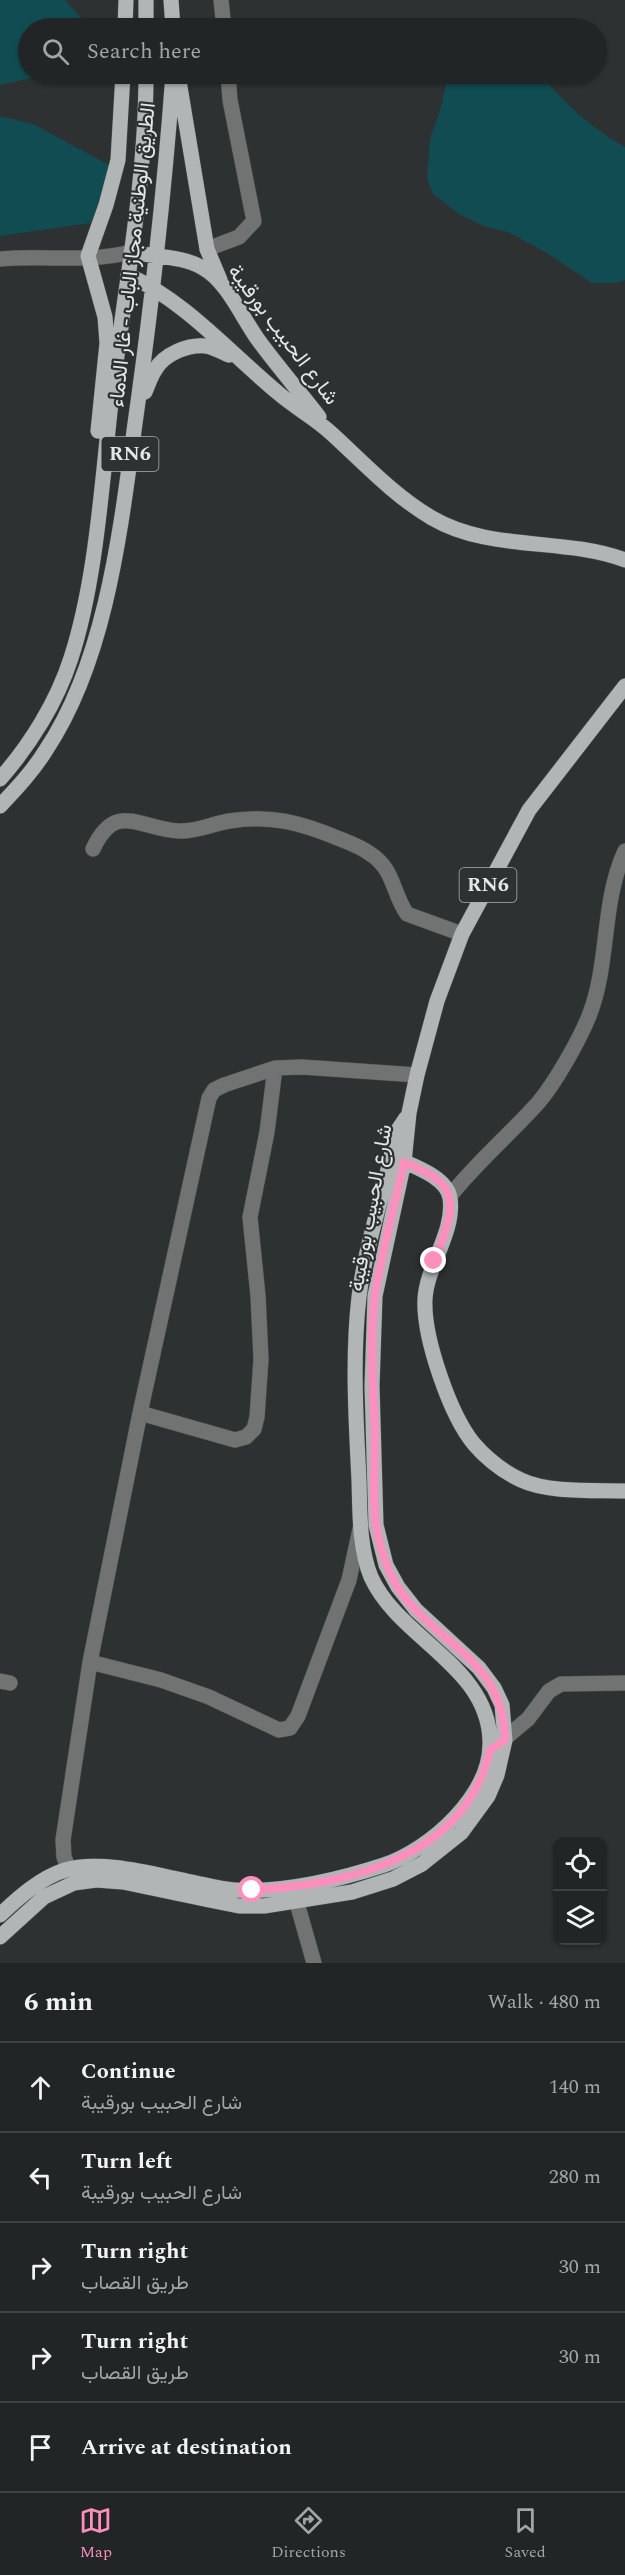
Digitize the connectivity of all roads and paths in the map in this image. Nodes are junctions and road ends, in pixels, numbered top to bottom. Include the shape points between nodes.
1 (126, 0) edge
2 (146, 0) edge
3 (171, 0) edge
4 (221, 0) edge
5 (125, 18) edge
6 (146, 18) edge
7 (172, 18) edge
8 (223, 18) edge
9 (122, 84) edge
10 (146, 84) edge
11 (174, 84) edge
12 (177, 84) edge
13 (229, 84) edge
14 (207, 249) junction
15 (131, 252) junction
16 (88, 256) junction
17 (108, 258) junction
18 (157, 258) junction
19 (0, 259) edge
20 (128, 275) junction
21 (222, 285) junction
22 (154, 287) junction
23 (240, 359) junction
24 (136, 414) junction
25 (330, 432) junction
26 (92, 557) junction
27 (625, 560) edge
28 (625, 686) edge
29 (0, 778) edge
30 (0, 806) edge
31 (93, 849) dead end
32 (625, 851) edge
33 (462, 934) junction
34 (275, 1068) junction
35 (417, 1075) junction
36 (398, 1159) junction
37 (450, 1196) junction
38 (140, 1413) junction
39 (625, 1491) edge
40 (361, 1523) junction
41 (90, 1662) junction
42 (625, 1683) edge
43 (505, 1740) junction
44 (490, 1750) junction
45 (363, 1872) junction
46 (71, 1876) junction
47 (292, 1886) junction
48 (368, 1887) junction
49 (297, 1902) junction
50 (0, 1915) edge
51 (0, 1937) edge
52 (314, 1963) edge

1 - 5 main road
2 - 6 main road
3 - 7 main road
4 - 8 street
9 - 16 main road via 118,160
10 - 15 main road, الطريق الوطنية مجاز الباب - غار الدماء / RN6
11 - 18 main road, الطريق الوطنية مجاز الباب - غار الدماء / RN6
12 - 14 main road
13 - 14 street via 254,221 239,237
14 - 21 main road
15 - 17 street
15 - 18 main road, شارع الحبيب بورقيبة
15 - 20 main road, الطريق الوطنية مجاز الباب - غار الدماء / RN6
16 - 17 street
16 - 19 street
16 - 26 main road via 105,317 107,343
17 - 20 street
18 - 21 main road, شارع الحبيب بورقيبة via 190,262 204,268
18 - 22 main road, الطريق الوطنية مجاز الباب - غار الدماء / RN6
20 - 22 main road, شارع الحبيب بورقيبة
20 - 26 main road, الطريق الوطنية مجاز الباب - غار الدماء / RN6
21 - 25 main road, شارع الحبيب بورقيبة via 260,342
22 - 23 main road, شارع الحبيب بورقيبة
22 - 24 main road, الطريق الوطنية مجاز الباب - غار الدماء / RN6
23 - 24 main road via 207,346 176,352 155,369
23 - 25 main road, شارع الحبيب بورقيبة
24 - 30 main road, الطريق الوطنية مجاز الباب - غار الدماء / RN6 via 101,619 83,676 47,750
25 - 27 main road, شارع الحبيب بورقيبة via 404,501 454,530
26 - 29 main road, الطريق الوطنية مجاز الباب - غار الدماء / RN6 via 71,659 40,724 18,759
28 - 33 main road, شارع الحبيب بورقيبة / RN6 via 529,810
31 - 33 street via 102,831 122,820 180,831 228,821 284,819 371,854 381,861 393,880 407,914
32 - 37 street via 612,892 600,979 589,1016 540,1101
33 - 35 main road, شارع الحبيب بورقيبة / RN6 via 437,1001
34 - 35 street
34 - 38 street via 224,1085 209,1098
34 - 38 street via 250,1217 261,1359 254,1429 235,1440
35 - 36 main road, شارع الحبيب بورقيبة / RN6
36 - 37 main road via 437,1179
36 - 40 main road, شارع الحبيب بورقيبة / RN6 via 359,1294
36 - 43 main road, شارع الحبيب بورقيبة / RN6 via 375,1296 372,1386 376,1525 386,1565 398,1587 494,1688 502,1705
37 - 39 main road via 447,1227 425,1299 428,1328 446,1391 474,1444 494,1464 535,1485
38 - 41 street
40 - 41 street via 349,1580 290,1728 279,1730 161,1680
40 - 44 main road, شارع الحبيب بورقيبة / RN6 via 366,1559 379,1591 469,1684 487,1718
41 - 46 street via 63,1840
42 - 43 street via 561,1684 549,1691 528,1719
43 - 44 street
43 - 48 main road, شارع الحبيب بورقيبة / RN6 via 488,1796 461,1833 422,1864
44 - 45 main road, شارع الحبيب بورقيبة / RN6 via 471,1797 442,1832 395,1861
45 - 47 main road, شارع الحبيب بورقيبة / RN6
45 - 48 main road
46 - 47 main road, شارع الحبيب بورقيبة / RN6 via 124,1869 230,1890
46 - 49 main road, شارع الحبيب بورقيبة / RN6 via 239,1905
46 - 50 main road, شارع الحبيب بورقيبة / RN6 via 51,1875
46 - 51 main road, شارع الحبيب بورقيبة / RN6
47 - 49 street
48 - 49 main road, شارع الحبيب بورقيبة / RN6
49 - 52 street

